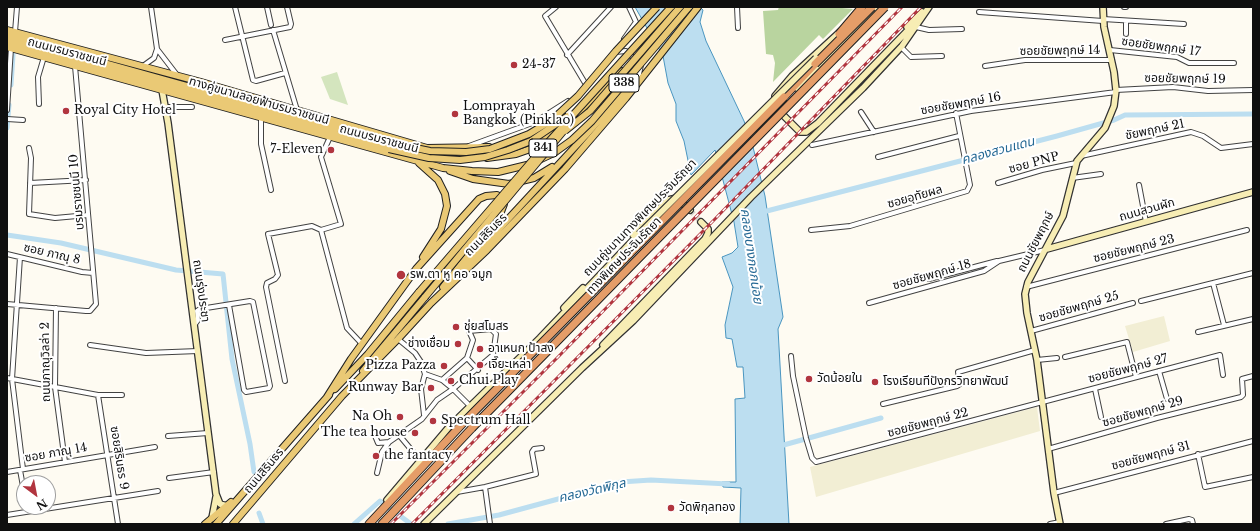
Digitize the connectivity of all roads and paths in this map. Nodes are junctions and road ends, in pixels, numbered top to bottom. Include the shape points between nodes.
1 (17, 7) edge
2 (151, 7) edge
3 (235, 7) edge
4 (266, 7) edge
5 (287, 7) edge
6 (556, 7) edge
7 (611, 7) edge
8 (629, 7) edge
9 (657, 7) edge
10 (665, 7) edge
11 (671, 7) edge
12 (680, 7) edge
13 (689, 7) edge
14 (698, 7) edge
15 (737, 7) edge
16 (862, 7) edge
17 (873, 7) edge
18 (880, 7) edge
19 (885, 7) edge
20 (928, 7) edge
21 (1103, 7) edge
22 (979, 12) dead end
23 (922, 17) junction
24 (1103, 20) junction
25 (1126, 21) junction
26 (1184, 24) dead end
27 (271, 25) dead end
28 (916, 27) junction
29 (738, 28) dead end
30 (962, 29) dead end
31 (7, 30) edge
32 (273, 30) junction
33 (15, 32) junction
34 (1126, 34) dead end
35 (7, 36) edge
36 (242, 36) junction
37 (624, 39) junction
38 (225, 40) dead end
39 (7, 42) edge
40 (9, 47) edge
41 (901, 47) junction
42 (157, 49) junction
43 (1110, 50) junction
44 (612, 52) junction
45 (626, 52) junction
46 (567, 55) junction
47 (942, 56) dead end
48 (44, 57) junction
49 (1112, 60) junction
50 (1234, 63) dead end
51 (815, 64) junction
52 (75, 66) junction
53 (142, 66) junction
54 (985, 66) dead end
55 (285, 73) junction
56 (177, 76) junction
57 (585, 83) junction
58 (631, 84) junction
59 (162, 90) junction
60 (1253, 90) edge
61 (1116, 91) junction
62 (585, 100) junction
63 (39, 104) dead end
64 (192, 107) dead end
65 (165, 108) junction
66 (7, 110) edge
67 (296, 110) junction
68 (861, 112) dead end
69 (956, 113) junction
70 (261, 118) junction
71 (7, 119) edge
72 (23, 120) dead end
73 (874, 132) junction
74 (959, 136) junction
75 (330, 137) junction
76 (1253, 144) edge
77 (812, 145) dead end
78 (466, 147) junction
79 (29, 148) dead end
80 (426, 148) junction
81 (1080, 156) junction
82 (878, 157) dead end
83 (417, 161) junction
84 (560, 162) junction
85 (1076, 163) junction
86 (443, 168) junction
87 (1101, 174) dead end
88 (1072, 178) junction
89 (86, 180) junction
90 (30, 183) junction
91 (998, 183) dead end
92 (1139, 185) dead end
93 (271, 190) dead end
94 (1253, 192) edge
95 (690, 210) tunnel mouth
96 (88, 215) junction
97 (701, 222) tunnel mouth
98 (1146, 222) junction
99 (321, 230) junction
100 (811, 230) dead end
101 (1247, 230) dead end
102 (1047, 249) junction
103 (7, 254) edge
104 (20, 257) junction
105 (999, 261) junction
106 (416, 269) junction
107 (93, 273) junction
108 (1253, 273) edge
109 (929, 279) dead end
110 (1213, 283) junction
111 (1026, 286) junction
112 (1141, 301) dead end
113 (431, 302) junction
114 (1133, 303) dead end
115 (7, 304) edge
116 (16, 304) junction
117 (869, 304) dead end
118 (229, 305) junction
119 (56, 308) junction
120 (1253, 319) edge
121 (194, 324) junction
122 (1224, 325) junction
123 (1031, 331) junction
124 (1198, 332) dead end
125 (540, 338) junction
126 (398, 339) junction
127 (362, 344) junction
128 (90, 345) dead end
129 (1035, 350) junction
130 (198, 351) junction
131 (791, 356) dead end
132 (1066, 357) dead end
133 (467, 358) junction
134 (1057, 358) dead end
135 (1037, 360) junction
136 (582, 368) junction
137 (478, 370) junction
138 (1159, 371) junction
139 (426, 374) junction
140 (1223, 375) dead end
141 (1253, 376) edge
142 (1136, 377) junction
143 (7, 378) edge
144 (12, 379) junction
145 (442, 380) junction
146 (285, 381) dead end
147 (55, 387) junction
148 (453, 389) junction
149 (1095, 389) junction
150 (98, 394) junction
151 (122, 394) dead end
152 (342, 396) junction
153 (327, 397) junction
154 (1167, 399) dead end
155 (1042, 403) junction
156 (883, 404) dead end
157 (470, 406) junction
158 (424, 415) junction
159 (1101, 417) dead end
160 (373, 431) dead end
161 (208, 433) junction
162 (398, 435) junction
163 (168, 436) dead end
164 (1253, 441) edge
165 (389, 442) junction
166 (378, 443) junction
167 (155, 447) dead end
168 (542, 448) dead end
169 (1048, 449) junction
170 (382, 452) junction
171 (108, 454) junction
172 (1198, 454) junction
173 (421, 458) junction
174 (65, 462) junction
175 (21, 470) junction
176 (7, 472) edge
177 (214, 472) junction
178 (378, 473) dead end
179 (22, 475) edge
180 (1253, 477) edge
181 (169, 478) dead end
182 (485, 488) junction
183 (158, 491) dead end
184 (456, 492) junction
185 (243, 493) junction
186 (1054, 493) junction
187 (217, 496) junction
188 (115, 497) junction
189 (56, 505) edge
190 (227, 506) junction
191 (212, 518) junction
192 (490, 522) edge
193 (1060, 523) edge
194 (118, 524) edge
195 (205, 524) edge
196 (216, 524) edge
197 (233, 524) edge
198 (366, 524) edge
199 (369, 524) edge
200 (382, 524) edge
201 (424, 524) edge
202 (1050, 524) edge
203 (1166, 524) edge
204 (1193, 524) edge

1 - 33 street
2 - 42 street
3 - 36 street
4 - 27 street
5 - 32 street via 291,26
6 - 46 street via 545,16
7 - 46 street
8 - 37 street via 636,22
9 - 35 main road, ทางคู่ขนานลอยฟ้าบรมราชชนนี, bridge via 616,50 578,96 552,120 510,143 466,152 430,151 391,143
10 - 62 main road, ทางคู่ขนานลอยฟ้าบรมราชชนนี, bridge
11 - 153 main road, ถนนสิรินธร / 341, bridge via 543,148
12 - 80 main road, ถนนบรมราชชนนี / 338, bridge via 590,111 570,128 539,146 503,156 482,158
13 - 86 main road, ถนนบรมราชชนนี / 338, bridge via 592,121 554,153 531,164 498,172
14 - 113 main road, ถนนสิรินธร / 341 via 626,98 565,169 487,250
15 - 29 street
16 - 51 highway, bridge
17 - 23 main road via 834,36 775,96 775,103 782,114 800,132 806,132 818,123
17 - 51 highway, ทางพิเศษประจิมรัถยา, bridge
17 - 125 main road, ถนนคู่ขนานทางพิเศษประจิมรัถยา, bridge via 835,40 639,234
18 - 20 main road via 783,102 783,110 802,128 812,124
19 - 200 highway, ทางพิเศษประจิมรัถยา, bridge via 472,428
20 - 23 main road
21 - 24 main road, ถนนชัยพฤกษ์
22 - 24 street
23 - 28 main road
24 - 25 street
24 - 43 main road, ถนนชัยพฤกษ์
25 - 26 street
25 - 34 street
28 - 30 street via 928,30
28 - 41 main road
31 - 33 main road, ถนนบรมราชชนนี
32 - 36 street
32 - 55 street
33 - 53 main road, ถนนบรมราชชนนี
36 - 38 street
36 - 55 street via 252,80
37 - 44 street
37 - 45 street
39 - 62 main road, ทางคู่ขนานลอยฟ้าบรมราชชนนี, bridge via 429,158 473,158 508,150 556,126
40 - 48 main road, ถนนบรมราชชนนี
40 - 66 street
41 - 47 street via 911,57
41 - 136 main road via 751,198 634,321
42 - 53 street via 154,58
42 - 56 street
43 - 49 main road, ถนนชัยพฤกษ์
43 - 50 street, ซอยชัยพฤกษ์ 17 via 1177,57 1192,63
44 - 45 street
44 - 57 street
45 - 58 street via 641,65 639,74
46 - 57 street
48 - 52 main road, ถนนบรมราชชนนี
48 - 63 street via 38,77
49 - 54 street, ซอยชัยพฤกษ์ 14 via 1025,60
49 - 61 main road, ถนนชัยพฤกษ์
51 - 199 highway, ทางพิเศษประจิมรัถยา, bridge via 465,421
52 - 59 main road, ถนนบรมราชชนนี
52 - 89 street, บรมราชชนนี 10
53 - 56 main road, ถนนบรมราชชนนี
55 - 67 street
56 - 67 main road, ถนนบรมราชชนนี
57 - 78 street via 573,97 548,115
58 - 78 main road via 628,74 619,72 565,125 538,140 506,146
58 - 84 main road
59 - 65 main road, ถนนรุ่งประชา
59 - 70 main road, ถนนบรมราชชนนี
60 - 61 street, ซอยชัยพฤกษ์ 19 via 1208,91 1173,87
61 - 69 street, ซอยชัยพฤกษ์ 16
61 - 81 main road, ถนนชัยพฤกษ์ via 1105,128
62 - 152 main road, bridge via 570,123
64 - 65 street
65 - 121 main road, ถนนรุ่งประชา
67 - 80 main road, ถนนบรมราชชนนี / 338
68 - 73 street
69 - 73 street, ซอยชัยพฤกษ์ 16
69 - 74 street, ซอยอุทัยผล
70 - 75 main road, ถนนบรมราชชนนี
70 - 93 street via 261,144
71 - 72 street
73 - 77 street, ซอยชัยพฤกษ์ 16
74 - 82 street
74 - 100 street, ซอยอุทัยผล via 970,185 963,194 850,226
75 - 83 main road, ถนนบรมราชชนนี / 338
75 - 99 street via 321,157 341,224
76 - 81 street, ชัยพฤกษ์ 21 via 1221,148 1203,136 1188,132
78 - 80 main road
79 - 90 street
81 - 85 main road, ถนนชัยพฤกษ์
83 - 86 main road, ถนนบรมราชชนนี / 338
83 - 106 main road via 438,180 445,194 447,206 441,229
84 - 86 main road via 534,178 509,184 473,179
84 - 113 main road
85 - 88 main road, ถนนชัยพฤกษ์
85 - 91 street, ซอย PNP
87 - 88 street
88 - 102 main road, ถนนชัยพฤกษ์ via 1063,216
89 - 90 street
89 - 96 street, บรมราชชนนี 10
90 - 96 street via 30,215 56,218
92 - 98 street
94 - 98 main road, ถนนสวนผัก
95 - 125 main road via 677,198 668,200 569,302
96 - 107 street, บรมราชชนนี 10
97 - 136 main road via 708,229 705,238
98 - 102 main road, ถนนสวนผัก
99 - 127 street via 347,328
99 - 146 street via 312,226 268,234 278,275 266,286
101 - 111 street, ซอยชัยพฤกษ์ 23
102 - 105 street, ซอยชัยพฤกษ์ 18
102 - 111 main road, ถนนชัยพฤกษ์
103 - 104 street, ซอย ภาณุ 8
104 - 107 street, ซอย ภาณุ 8
104 - 116 street
105 - 109 street, ซอยชัยพฤกษ์ 18
105 - 117 street, ซอยชัยพฤกษ์ 18 via 984,271
106 - 113 main road via 479,200 493,194 501,198 504,204 499,217
106 - 127 main road
107 - 119 street, บรมราชชนนี 10 via 96,304 90,311
108 - 110 street
110 - 112 street
110 - 122 street
111 - 123 main road, ถนนชัยพฤกษ์ via 1025,301
113 - 126 main road, ถนนสิรินธร / 341
114 - 123 street, ซอยชัยพฤกษ์ 25
115 - 116 street
116 - 119 street
116 - 144 street
118 - 118 street via 253,302 270,386 268,388 246,392 244,390
118 - 121 street via 198,310 198,320
119 - 147 street, ถนนภาณุวิลล่า 2
120 - 122 street
121 - 130 main road, ถนนรุ่งประชา
122 - 124 street
123 - 129 main road, ถนนชัยพฤกษ์
125 - 157 main road, ถนนคู่ขนานทางพิเศษประจิมรัถยา
126 - 139 street via 415,353
126 - 152 main road, ถนนสิรินธร / 341
127 - 153 main road
128 - 130 street via 146,353
129 - 135 main road, ถนนชัยพฤกษ์
129 - 156 street via 958,372 960,384 957,386
130 - 161 main road, ถนนรุ่งประชา
131 - 155 street, ซอยชัยพฤกษ์ 22 via 806,438 812,458 816,462
132 - 142 street via 1127,342
133 - 137 street
133 - 137 street via 473,340 469,331 491,329 496,334 493,355
133 - 145 street
134 - 135 street
135 - 155 main road, ถนนชัยพฤกษ์
136 - 184 main road
137 - 148 street
138 - 140 street, ซอยชัยพฤกษ์ 27 via 1220,355
138 - 142 street, ซอยชัยพฤกษ์ 27
138 - 154 street
139 - 145 street
139 - 158 street via 421,389
141 - 169 street, ซอยชัยพฤกษ์ 29 via 1242,379 1241,397
142 - 149 street, ซอยชัยพฤกษ์ 27
143 - 144 street
144 - 147 street
144 - 175 street
145 - 148 street
147 - 150 street
147 - 174 street, ถนนภาณุวิลล่า 2
148 - 157 street
148 - 158 street via 437,400
149 - 155 street, ซอยชัยพฤกษ์ 27
149 - 159 street
150 - 151 street
150 - 171 street, ซอยสิรินธร 9
152 - 197 main road, ถนนสิรินธร
153 - 185 main road, ถนนสิรินธร
155 - 169 main road, ถนนชัยพฤกษ์
157 - 173 main road, ถนนคู่ขนานทางพิเศษประจิมรัถยา
158 - 162 street
160 - 166 street
161 - 163 street
161 - 177 main road, ถนนรุ่งประชา
162 - 165 street
162 - 173 street
164 - 172 street, ซอยชัยพฤกษ์ 31
165 - 166 street
165 - 170 street
166 - 170 street
167 - 171 street, ซอย ภาณุ 14
168 - 182 street via 534,449 532,452 536,474
169 - 186 main road, ถนนชัยพฤกษ์
170 - 178 street
171 - 174 street, ซอย ภาณุ 14
171 - 188 street, ซอยสิรินธร 9
172 - 180 street via 1205,487
172 - 186 street, ซอยชัยพฤกษ์ 31
173 - 198 main road, ถนนคู่ขนานทางพิเศษประจิมรัถยา
174 - 175 street, ซอย ภาณุ 14
175 - 176 street, ซอย ภาณุ 14
175 - 179 street
177 - 181 street
177 - 187 main road, ถนนรุ่งประชา
182 - 184 street
182 - 192 street
183 - 188 street
184 - 201 main road
185 - 190 main road
185 - 196 main road, ถนนสิรินธร
186 - 193 main road, ถนนชัยพฤกษ์
187 - 190 main road via 220,504
187 - 191 main road, ถนนรุ่งประชา
188 - 189 street
188 - 194 street, ซอยสิรินธร 9
190 - 191 main road
191 - 195 main road
193 - 202 street
203 - 204 street via 1189,519

